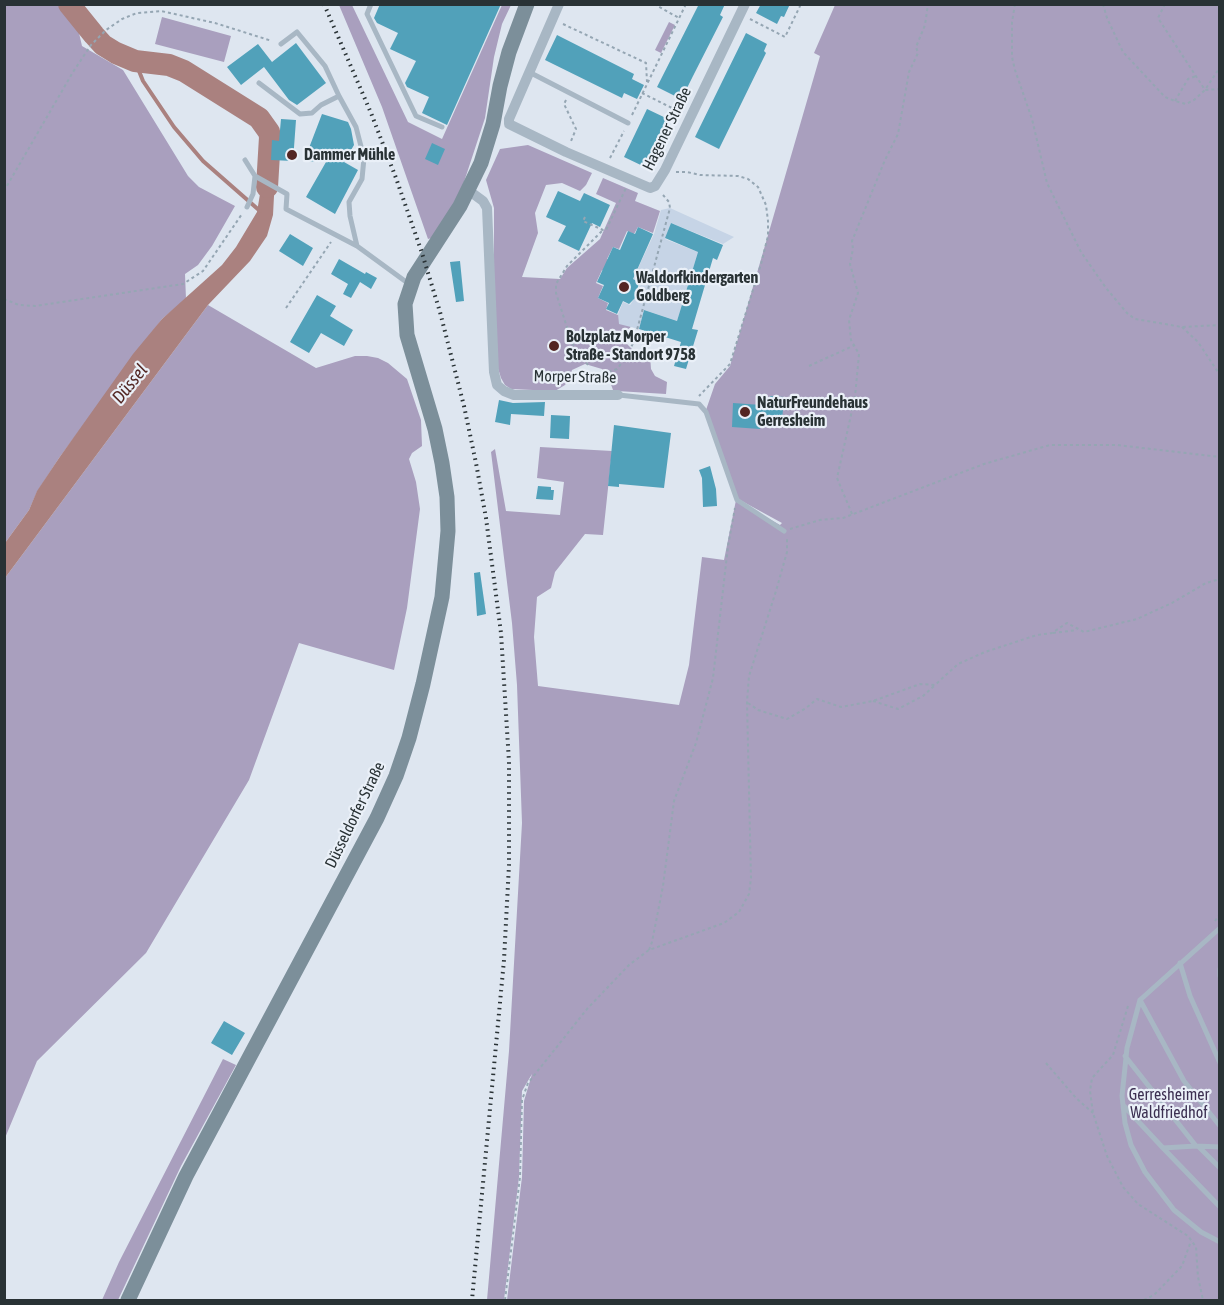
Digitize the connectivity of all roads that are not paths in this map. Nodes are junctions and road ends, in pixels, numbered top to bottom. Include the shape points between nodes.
1 (371, 4) edge
2 (527, 4) edge
3 (559, 4) edge
4 (742, 9) edge
5 (281, 44) road end
6 (529, 72) junction
7 (259, 83) dead end
8 (339, 96) junction
9 (628, 123) road end
10 (442, 127) dead end
11 (245, 160) dead end
12 (258, 178) junction
13 (468, 190) junction
14 (247, 207) road end
15 (357, 246) junction
16 (410, 285) junction
17 (612, 394) joint
18 (784, 531) road end
19 (1220, 928) edge
20 (1180, 963) junction
21 (1220, 969) edge
22 (1220, 976) edge
23 (1140, 1000) junction
24 (1125, 1056) junction
25 (1220, 1063) edge
26 (1123, 1104) junction
27 (1220, 1126) edge
28 (1197, 1146) junction
29 (1220, 1147) edge
30 (1163, 1148) junction
31 (1220, 1168) edge
32 (1220, 1207) edge
33 (1220, 1242) edge
34 (128, 1300) edge

1 - 10 lane via 367,14 416,116
2 - 13 main road via 502,74 489,139
3 - 6 street
4 - 6 street, Hagener Straße via 665,170 650,188 509,124
5 - 8 lane via 297,32 325,66
6 - 9 lane
7 - 8 lane via 300,114 312,113
8 - 15 lane via 356,127 364,158 362,179 349,202
11 - 12 lane
12 - 14 lane
12 - 15 lane via 287,194 286,208
13 - 16 main road
13 - 17 street, Morper Straße via 487,208 497,385 514,395
15 - 16 lane
16 - 34 main road, Düsseldorfer Straße via 405,304 407,335 435,429 448,523 442,597 414,721 377,818 186,1176
17 - 18 lane, Morper Straße via 699,404 706,412 737,500
19 - 20 lane
20 - 23 lane
20 - 25 lane
21 - 22 lane
23 - 24 lane
23 - 27 lane via 1185,1082
24 - 26 lane
24 - 28 lane
26 - 30 lane
26 - 33 lane via 1131,1145 1163,1198 1186,1221
28 - 29 lane
28 - 30 lane
28 - 31 lane
30 - 32 lane

